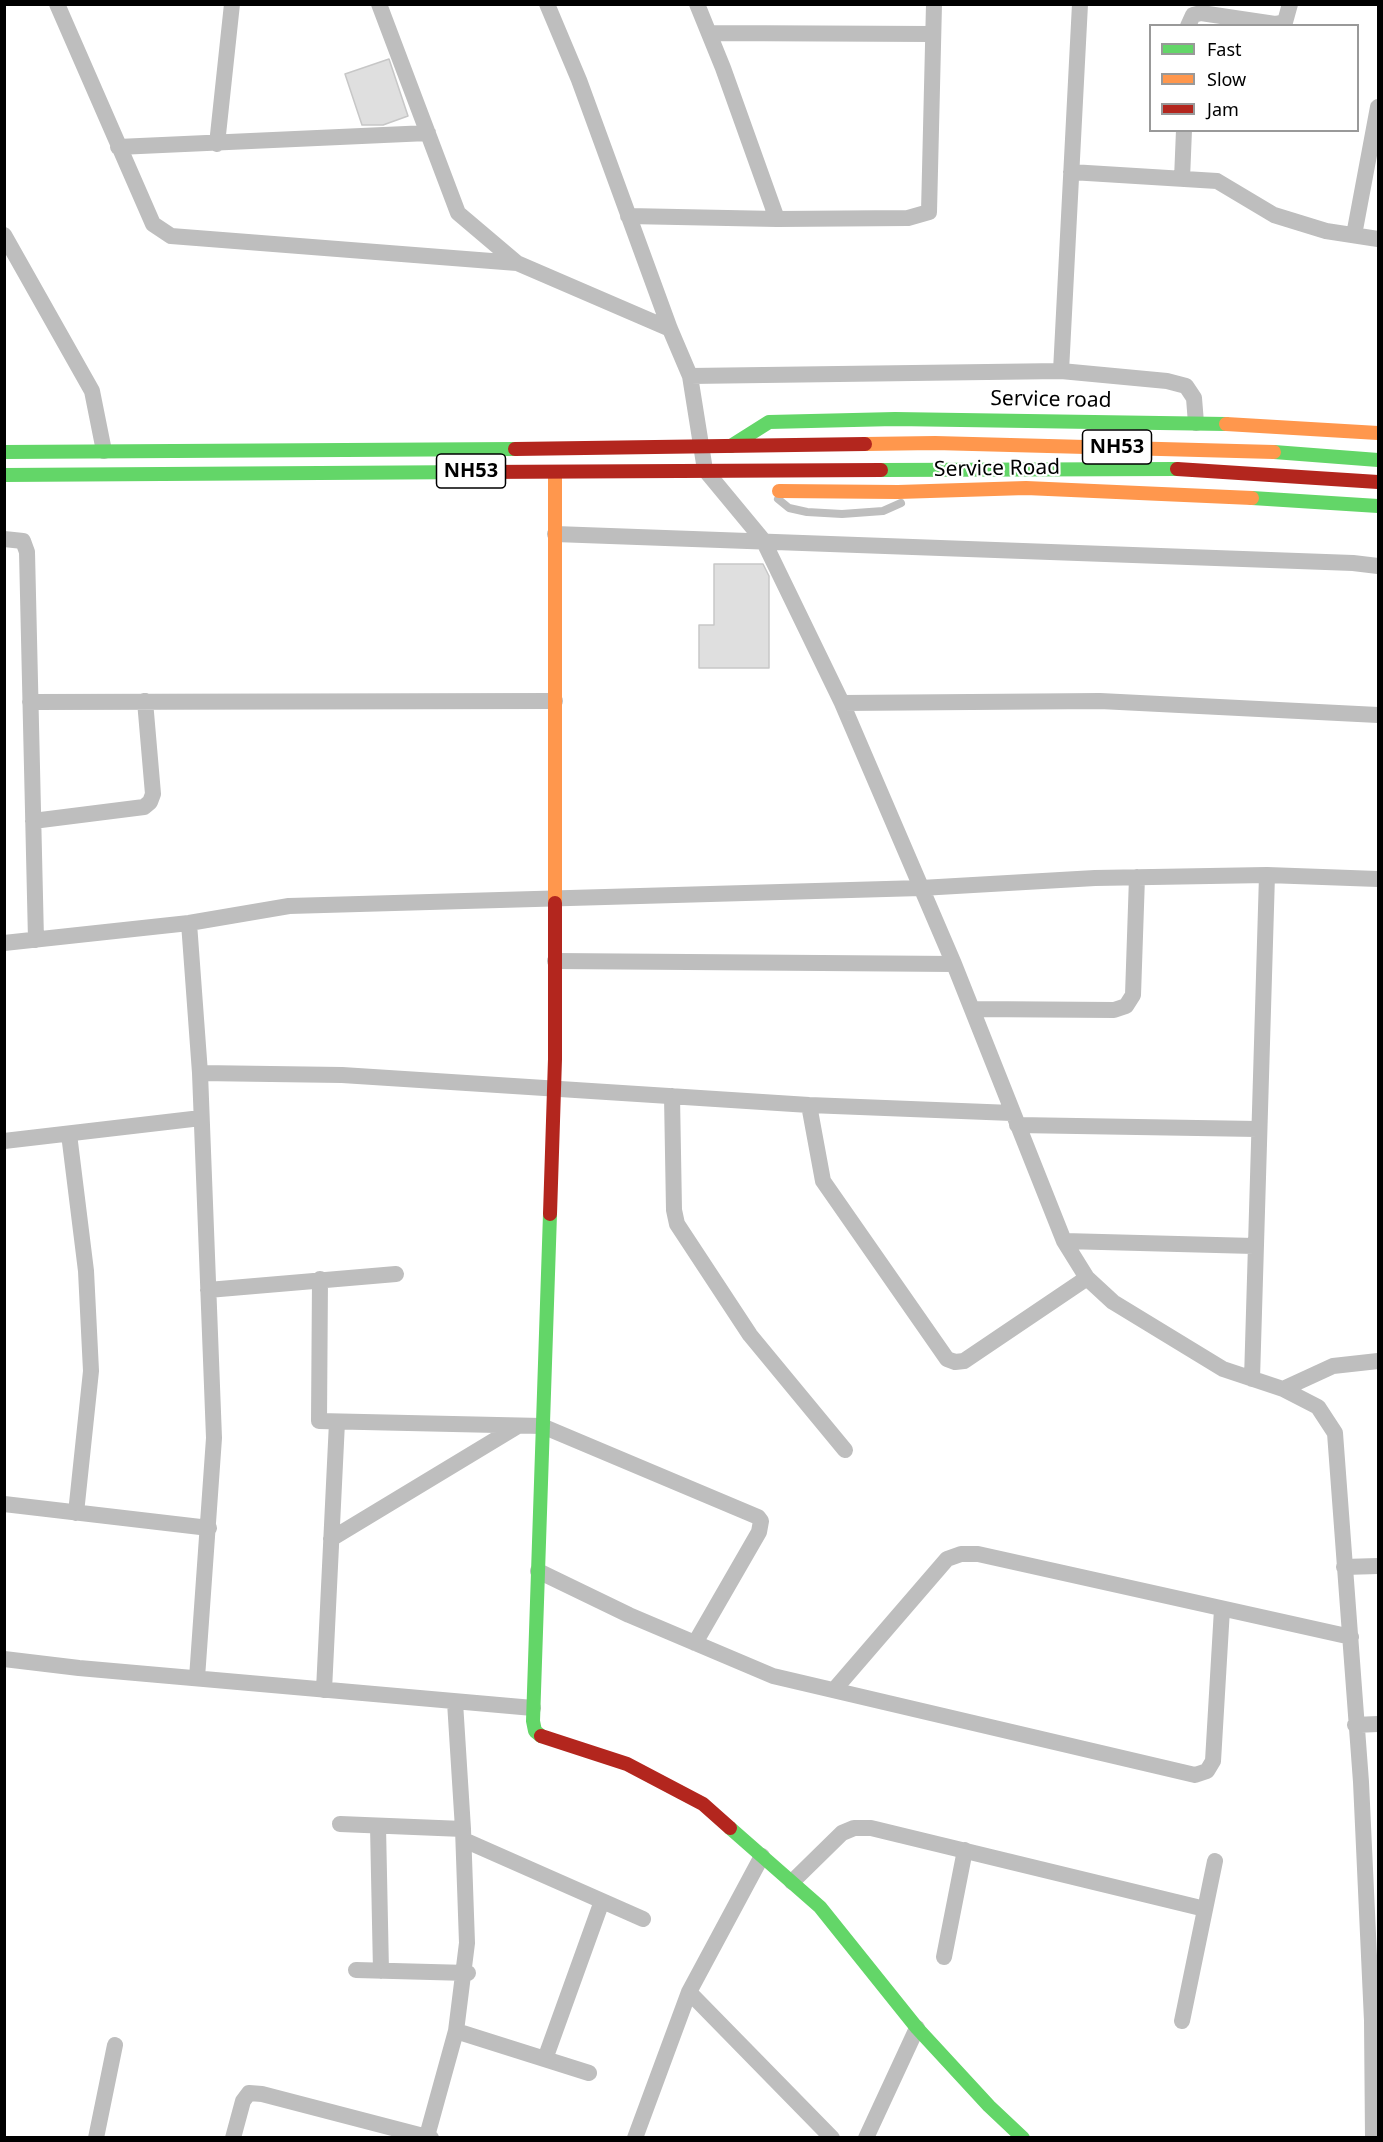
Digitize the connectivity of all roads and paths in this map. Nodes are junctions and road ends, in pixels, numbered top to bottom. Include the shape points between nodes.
1 (57, 4) edge
2 (232, 4) edge
3 (379, 4) edge
4 (548, 4) edge
5 (697, 4) edge
6 (934, 4) edge
7 (1080, 4) edge
8 (1290, 4) edge
9 (1189, 24) edge
10 (1275, 24) edge
11 (1275, 24) edge
12 (709, 33) junction
13 (932, 34) junction
14 (1378, 107) edge
15 (1184, 132) edge
16 (428, 133) junction
17 (217, 144) junction
18 (118, 147) junction
19 (1071, 172) junction
20 (1182, 179) junction
21 (628, 216) junction
22 (777, 219) junction
23 (4, 235) edge
24 (1354, 235) junction
25 (1378, 239) edge
26 (517, 263) junction
27 (670, 329) junction
28 (1061, 371) junction
29 (690, 376) junction
30 (1196, 423) junction
31 (1378, 433) edge
32 (703, 446) junction
33 (730, 446) junction
34 (104, 451) junction
35 (4, 452) edge
36 (1378, 460) edge
37 (705, 470) junction
38 (729, 471) junction
39 (555, 472) junction
40 (4, 475) edge
41 (1378, 482) edge
42 (761, 487) junction
43 (925, 491) junction
44 (1378, 507) edge
45 (555, 534) junction
46 (4, 538) edge
47 (763, 540) junction
48 (1378, 566) edge
49 (145, 701) junction
50 (555, 701) junction
51 (30, 702) junction
52 (842, 703) junction
53 (1378, 715) edge
54 (33, 821) junction
55 (1267, 875) junction
56 (1137, 877) junction
57 (1378, 879) edge
58 (921, 888) junction
59 (555, 897) junction
60 (189, 923) junction
61 (36, 940) junction
62 (4, 943) edge
63 (555, 961) junction
64 (954, 964) junction
65 (972, 1009) junction
66 (200, 1072) junction
67 (554, 1090) junction
68 (672, 1096) junction
69 (809, 1105) junction
70 (201, 1118) junction
71 (1015, 1119) junction
72 (1257, 1129) junction
73 (69, 1134) junction
74 (4, 1141) edge
75 (1064, 1240) junction
76 (1254, 1246) junction
77 (396, 1274) dead end
78 (1087, 1278) junction
79 (320, 1279) junction
80 (208, 1290) junction
81 (1378, 1361) edge
82 (1252, 1379) junction
83 (1283, 1389) junction
84 (337, 1422) junction
85 (519, 1426) junction
86 (542, 1426) junction
87 (845, 1450) dead end
88 (4, 1504) edge
89 (76, 1513) junction
90 (209, 1528) junction
91 (331, 1539) junction
92 (1378, 1566) edge
93 (1344, 1567) junction
94 (538, 1570) junction
95 (1222, 1609) junction
96 (1351, 1637) junction
97 (695, 1643) junction
98 (4, 1659) edge
99 (197, 1678) junction
100 (324, 1690) junction
101 (834, 1690) junction
102 (454, 1702) junction
103 (533, 1708) junction
104 (1378, 1724) edge
105 (1355, 1725) junction
106 (340, 1824) dead end
107 (378, 1826) junction
108 (464, 1835) junction
109 (965, 1851) junction
110 (762, 1856) junction
111 (1215, 1861) dead end
112 (792, 1882) junction
113 (602, 1901) junction
114 (1205, 1909) junction
115 (643, 1919) dead end
116 (944, 1957) dead end
117 (356, 1970) dead end
118 (381, 1971) junction
119 (466, 1973) junction
120 (689, 1992) junction
121 (1375, 1999) edge
122 (1182, 2021) dead end
123 (917, 2028) junction
124 (456, 2031) junction
125 (115, 2045) dead end
126 (545, 2059) junction
127 (589, 2073) dead end
128 (1375, 2107) edge
129 (429, 2137) edge
130 (96, 2138) edge
131 (233, 2138) edge
132 (635, 2138) edge
133 (832, 2138) edge
134 (866, 2138) edge
135 (1023, 2138) edge
136 (1373, 2138) edge

1 - 18 street
2 - 17 street
3 - 16 street
4 - 21 street
5 - 12 street
6 - 13 street
7 - 19 street
8 - 11 street via 1285,22
9 - 10 street via 1193,15 1201,13
12 - 13 street
12 - 22 street
13 - 22 street via 929,212 908,218
14 - 24 street
15 - 20 street
16 - 17 street
16 - 26 street via 458,213
17 - 18 street
18 - 26 street via 153,224 171,236
19 - 20 street
19 - 28 street
20 - 24 street via 1217,181 1274,215
21 - 22 street
21 - 27 street
23 - 34 street via 92,391
24 - 25 street
26 - 27 street
27 - 29 street
28 - 29 street
28 - 30 street via 1186,386 1194,398
29 - 32 street
30 - 31 main road, Service road
30 - 33 main road, Service road via 906,419 769,422
32 - 33 main road, NH53
32 - 34 main road, NH53
32 - 37 street
33 - 36 main road, NH53 via 935,443 1187,449
34 - 35 main road, NH53
37 - 38 main road, NH53
37 - 39 main road, NH53
37 - 47 street
38 - 41 main road, NH53 via 1129,468 1236,471
38 - 42 main road, Service Road
39 - 40 main road, NH53
39 - 45 main road
42 - 43 main road, Service Road
42 - 43 lane via 789,508 842,514 883,511
43 - 44 main road, Service Road via 1026,488
45 - 47 street
45 - 50 main road
46 - 51 street via 23,541 27,552
47 - 48 street
47 - 52 street
49 - 50 street
49 - 51 street
49 - 54 street via 153,794 150,802 144,807
50 - 59 main road
51 - 54 street
52 - 53 street via 1100,701
52 - 58 street
54 - 61 street
55 - 56 street
55 - 57 street
55 - 72 street via 1264,1037
56 - 58 street
56 - 65 street via 1133,995 1126,1006 1113,1010
58 - 59 street
58 - 64 street
59 - 60 street via 289,906
59 - 63 main road
60 - 61 street
60 - 66 street
61 - 62 street
63 - 64 street
63 - 67 main road
64 - 65 street
65 - 71 street
66 - 67 street via 342,1075
66 - 70 street
67 - 68 street
67 - 86 main road
68 - 69 street
68 - 87 street via 677,1224 750,1335
69 - 71 street
69 - 78 street via 823,1181 947,1359 964,1361
70 - 73 street
70 - 80 street
71 - 72 street
71 - 75 street
72 - 76 street
73 - 74 street
73 - 89 street via 86,1271 91,1371
75 - 76 street
75 - 78 street
76 - 82 street
77 - 79 street
78 - 82 street via 1113,1302 1223,1369
79 - 80 street
79 - 84 street via 319,1421
80 - 90 street via 214,1438
81 - 83 street via 1333,1366
82 - 83 street
83 - 93 street via 1318,1407 1335,1433
84 - 85 street
84 - 91 street
85 - 86 street
85 - 91 street
86 - 94 main road
86 - 97 street via 761,1521 759,1532
88 - 89 street
89 - 90 street
90 - 99 street
91 - 100 street
92 - 93 street
93 - 96 street
94 - 97 street
94 - 103 main road
95 - 96 street
95 - 101 street via 978,1554 961,1554 947,1559
95 - 101 street via 1213,1761 1207,1771 1195,1775
96 - 105 street
97 - 101 street via 773,1676
98 - 99 street
99 - 100 street
100 - 102 street
102 - 103 street
102 - 108 street
103 - 110 main road via 535,1731 541,1736 627,1764 703,1804
104 - 105 street
105 - 121 street
106 - 107 street
107 - 108 street
107 - 118 street
108 - 113 street
108 - 119 street
109 - 112 street via 871,1828 854,1828 842,1833
109 - 114 street
109 - 116 street
110 - 112 main road
110 - 120 street
111 - 114 street
112 - 123 main road via 820,1907
113 - 115 street
113 - 126 street
114 - 122 street
117 - 118 street
118 - 119 street
119 - 124 street
120 - 132 street
120 - 133 street
121 - 128 street
123 - 134 street
123 - 135 main road
124 - 126 street
124 - 129 street
125 - 130 street
126 - 127 street
128 - 136 street
129 - 131 street via 249,2093

